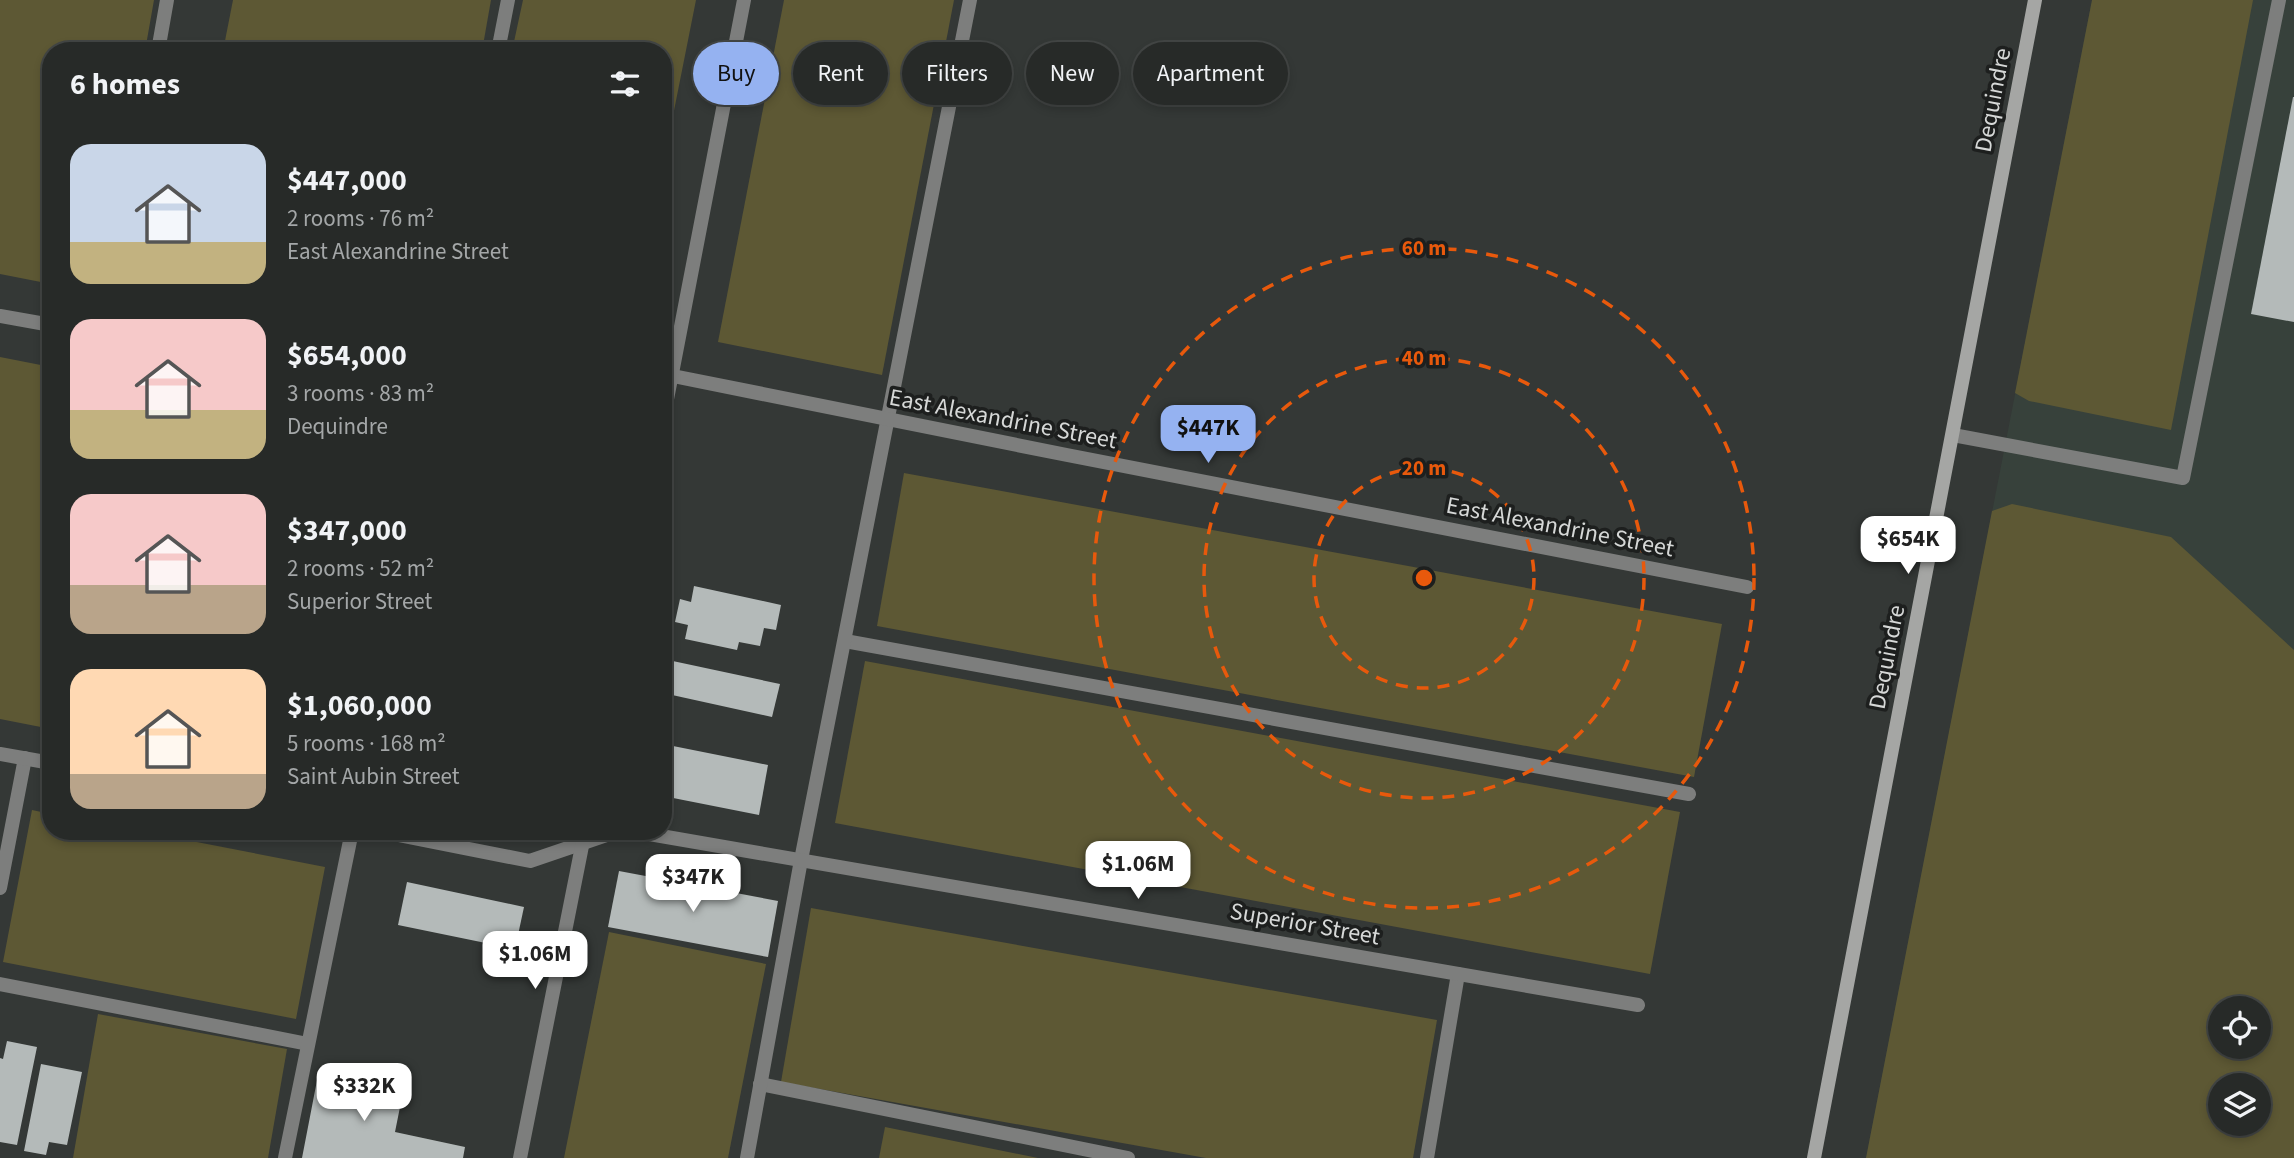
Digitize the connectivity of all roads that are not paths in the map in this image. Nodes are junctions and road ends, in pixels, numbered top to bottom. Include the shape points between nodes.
1 (167, 0) edge
2 (508, 0) edge
3 (744, 0) edge
4 (970, 0) edge
5 (2035, 0) edge
6 (2279, 0) edge
7 (160, 42) edge
8 (500, 42) edge
9 (0, 316) edge
10 (42, 323) edge
11 (672, 354) edge
12 (672, 375) edge
13 (889, 419) junction
14 (1953, 435) junction
15 (1747, 587) dead end
16 (845, 641) junction
17 (0, 754) edge
18 (25, 758) junction
19 (42, 761) edge
20 (1689, 794) dead end
21 (672, 838) edge
22 (350, 840) edge
23 (424, 840) edge
24 (579, 840) edge
25 (584, 840) edge
26 (801, 860) junction
27 (0, 888) edge
28 (1458, 974) junction
29 (0, 984) edge
30 (1638, 1005) dead end
31 (308, 1044) junction
32 (761, 1084) junction
33 (285, 1158) edge
34 (520, 1158) edge
35 (747, 1158) edge
36 (1128, 1158) edge
37 (1427, 1158) edge
38 (1814, 1158) edge

1 - 7 street
2 - 8 street
3 - 11 street
4 - 13 street
5 - 14 street, Dequindre
6 - 14 street via 2183,478
9 - 10 street
12 - 13 street, East Alexandrine Street
13 - 15 street, East Alexandrine Street
13 - 16 street
14 - 38 street, Dequindre
16 - 20 street
16 - 26 street
17 - 18 street
18 - 19 street
18 - 27 street
21 - 26 street, Superior Street
22 - 31 street
23 - 24 street via 530,861
25 - 34 street
26 - 28 street, Superior Street
26 - 32 street
28 - 30 street, Superior Street
28 - 37 street
29 - 31 street
31 - 33 street
32 - 35 street
32 - 36 street

